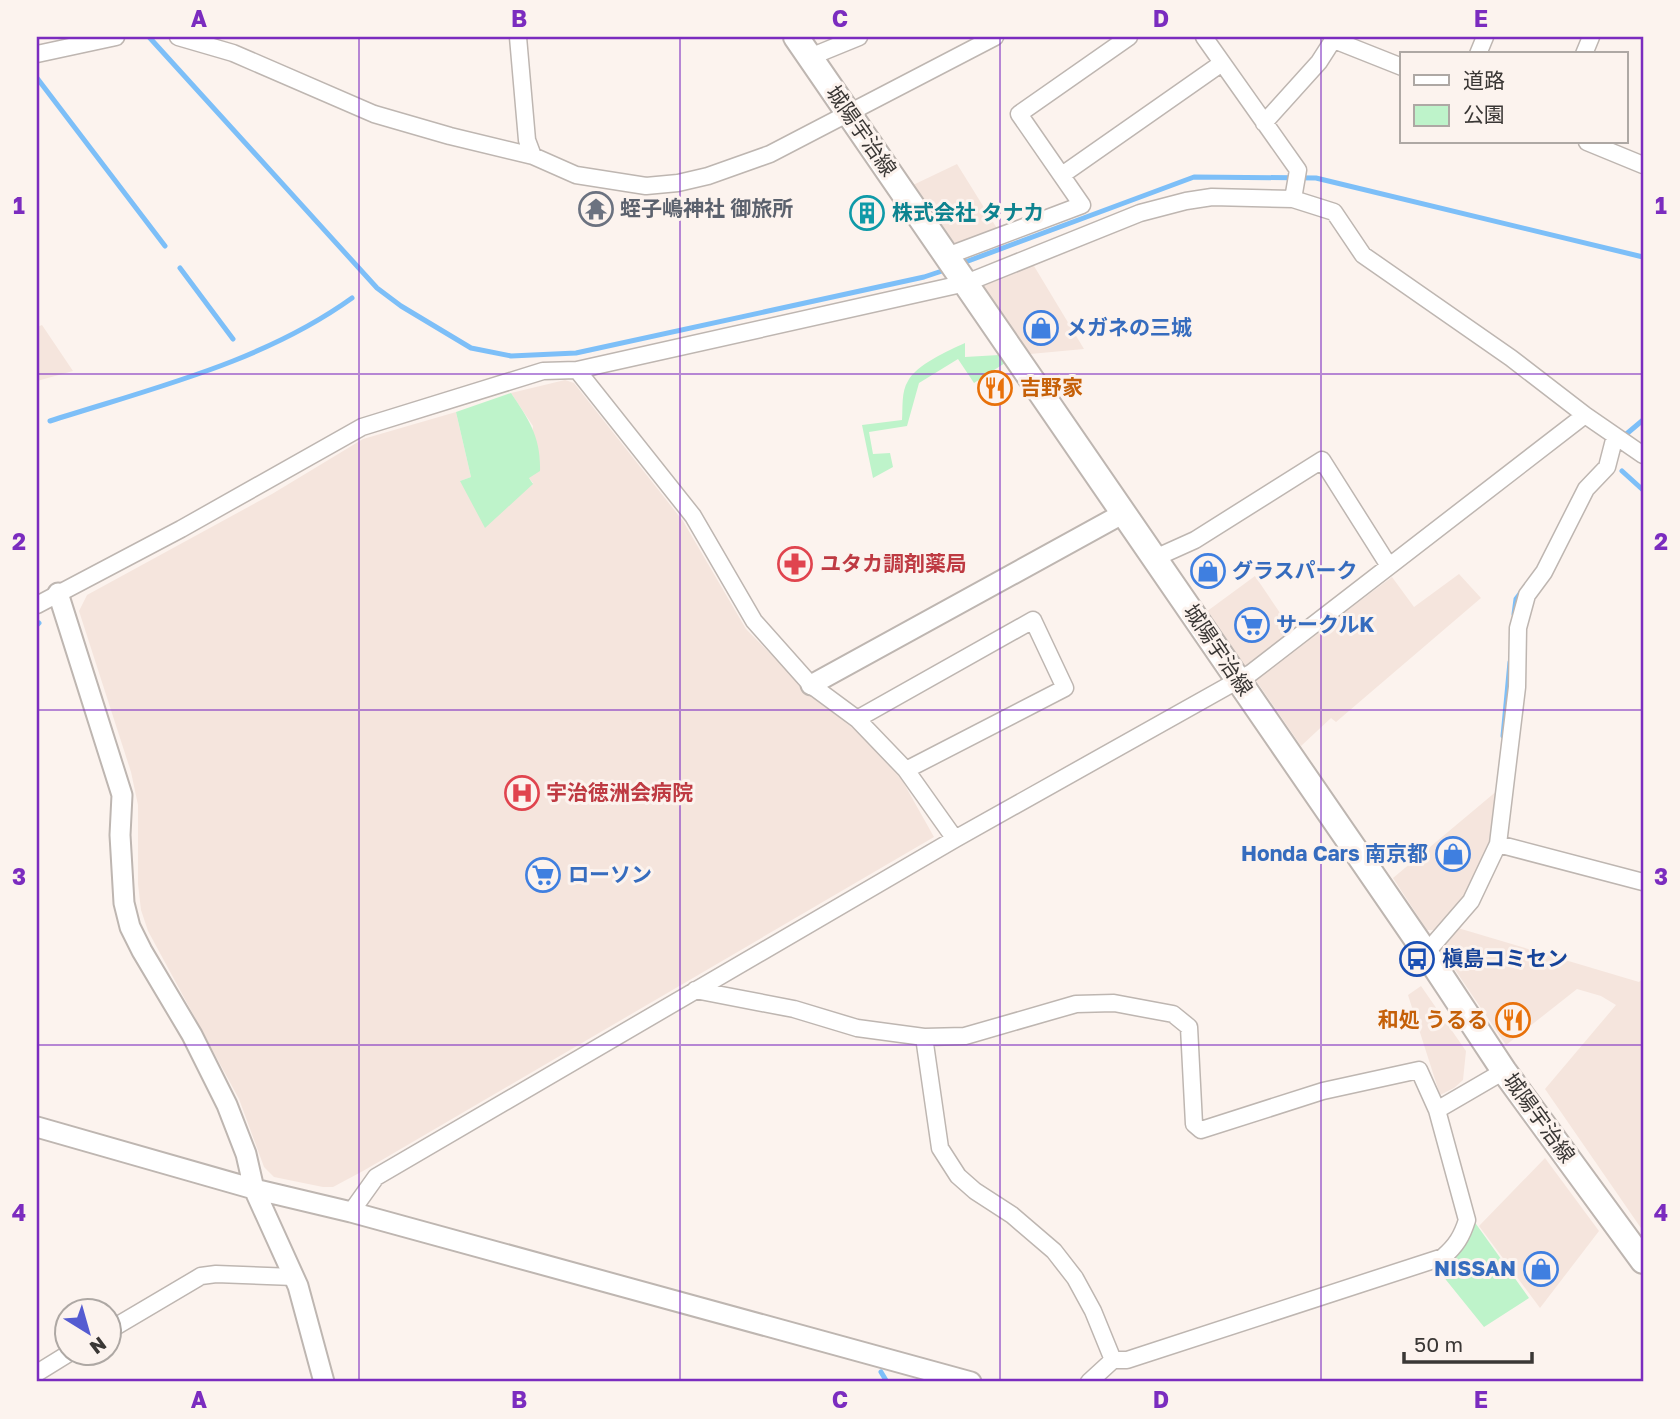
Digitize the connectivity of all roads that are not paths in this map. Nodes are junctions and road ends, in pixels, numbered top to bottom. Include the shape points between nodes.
1 (116, 37) edge
2 (178, 37) edge
3 (518, 37) edge
4 (859, 37) edge
5 (995, 37) edge
6 (1129, 37) edge
7 (1204, 37) edge
8 (1335, 38) edge
9 (803, 47) edge
10 (37, 54) edge
11 (1222, 63) junction
12 (1400, 66) edge
13 (849, 113) junction
14 (1264, 123) junction
15 (1592, 144) edge
16 (533, 156) junction
17 (1643, 164) edge
18 (1062, 176) junction
19 (1294, 197) junction
20 (956, 268) junction
21 (577, 370) junction
22 (1586, 415) junction
23 (1615, 436) junction
24 (1643, 455) edge
25 (1124, 513) junction
26 (1155, 558) junction
27 (1389, 566) junction
28 (58, 593) junction
29 (37, 604) edge
30 (1239, 681) junction
31 (811, 685) junction
32 (857, 719) junction
33 (906, 770) junction
34 (955, 839) junction
35 (1498, 844) junction
36 (1643, 882) edge
37 (1426, 953) junction
38 (695, 990) junction
39 (923, 1037) junction
40 (1504, 1071) junction
41 (1437, 1110) junction
42 (37, 1127) edge
43 (254, 1189) junction
44 (351, 1213) junction
45 (1643, 1261) edge
46 (294, 1277) junction
47 (122, 1323) edge
48 (1113, 1360) junction
49 (324, 1382) edge
50 (971, 1382) edge
51 (1089, 1382) edge

1 - 10 street
2 - 16 street via 233,52 374,114
3 - 16 street via 527,140
4 - 9 street
5 - 13 street
6 - 18 street via 1019,114
7 - 11 street
8 - 12 street
8 - 14 street
9 - 13 main road, 城陽宇治線
11 - 14 street
11 - 18 street
13 - 16 street via 770,154 678,183 646,186 590,178
13 - 20 main road, 城陽宇治線
14 - 19 street via 1298,170
15 - 17 street
18 - 20 street via 1082,205
19 - 20 street via 1186,201
19 - 22 street via 1334,212 1363,255
20 - 21 street
20 - 25 main road, 城陽宇治線
21 - 28 street via 543,371 362,427
21 - 31 street via 693,516 754,621
22 - 23 street
22 - 27 street
23 - 24 street
23 - 35 street via 1607,467 1586,489 1527,596 1518,628 1517,687
25 - 26 main road, 城陽宇治線
25 - 31 street
26 - 27 street via 1195,540 1322,460
26 - 30 main road, 城陽宇治線
27 - 30 street
28 - 29 street
28 - 43 street via 122,795 123,889 130,927 227,1105
30 - 34 street
30 - 37 main road, 城陽宇治線
31 - 32 street
32 - 33 street
32 - 33 street via 1033,620 1065,688
33 - 34 street
34 - 38 street
35 - 36 street
35 - 37 street via 1471,901
37 - 40 main road, 城陽宇治線
38 - 39 street via 794,1009 857,1028
38 - 44 street via 376,1177
39 - 41 street via 965,1037 1076,1004 1114,1003 1172,1014 1189,1027 1194,1124 1201,1130 1324,1091 1419,1070
39 - 48 street via 940,1148 958,1176 1054,1251 1093,1311
40 - 41 street
40 - 45 main road, 城陽宇治線
41 - 48 street via 1467,1220 1463,1233 1443,1257 1127,1360
42 - 43 street
43 - 44 street
43 - 46 street
44 - 50 street
46 - 47 street via 201,1276
46 - 49 street
48 - 51 street

